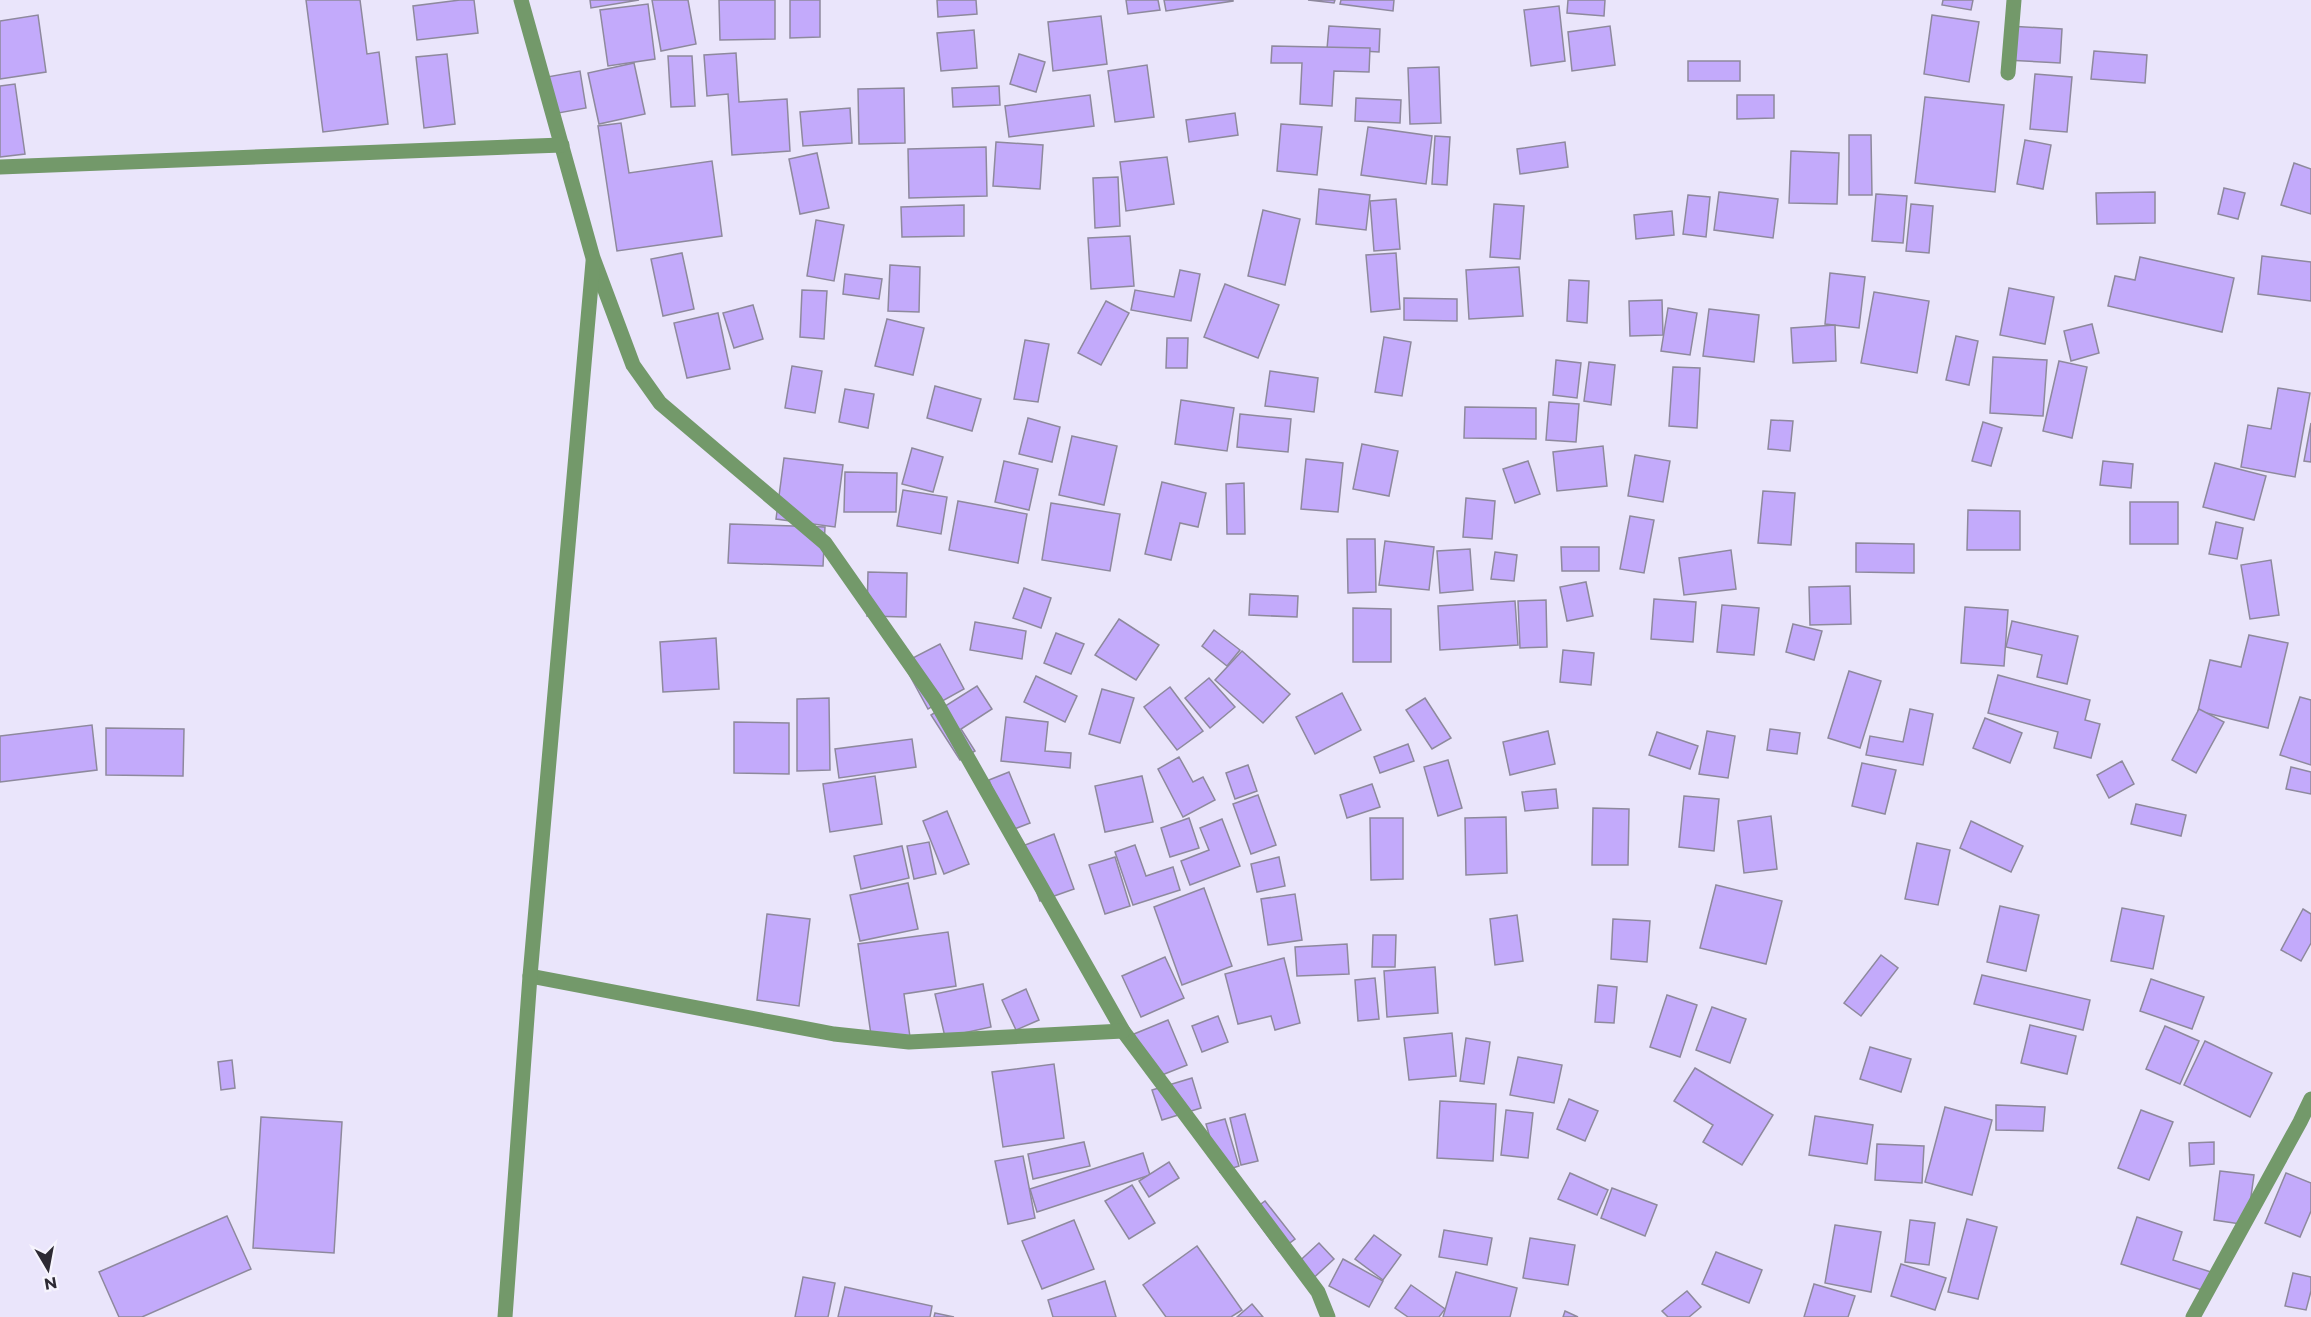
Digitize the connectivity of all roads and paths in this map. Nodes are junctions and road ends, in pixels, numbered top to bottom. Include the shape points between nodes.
1 (521, 0) edge
2 (2014, 0) edge
3 (2008, 73) dead end
4 (562, 145) junction
5 (0, 167) edge
6 (593, 258) junction
7 (530, 976) junction
8 (1123, 1031) junction
9 (2311, 1099) edge
10 (505, 1317) edge
11 (1328, 1317) edge
12 (2193, 1317) edge

1 - 4 street
2 - 3 street
4 - 5 street
4 - 6 street
6 - 7 street
6 - 8 street via 633,365 660,403 825,543 935,700
7 - 8 street via 834,1034 909,1042
7 - 10 street
8 - 11 street via 1318,1292
9 - 12 street

